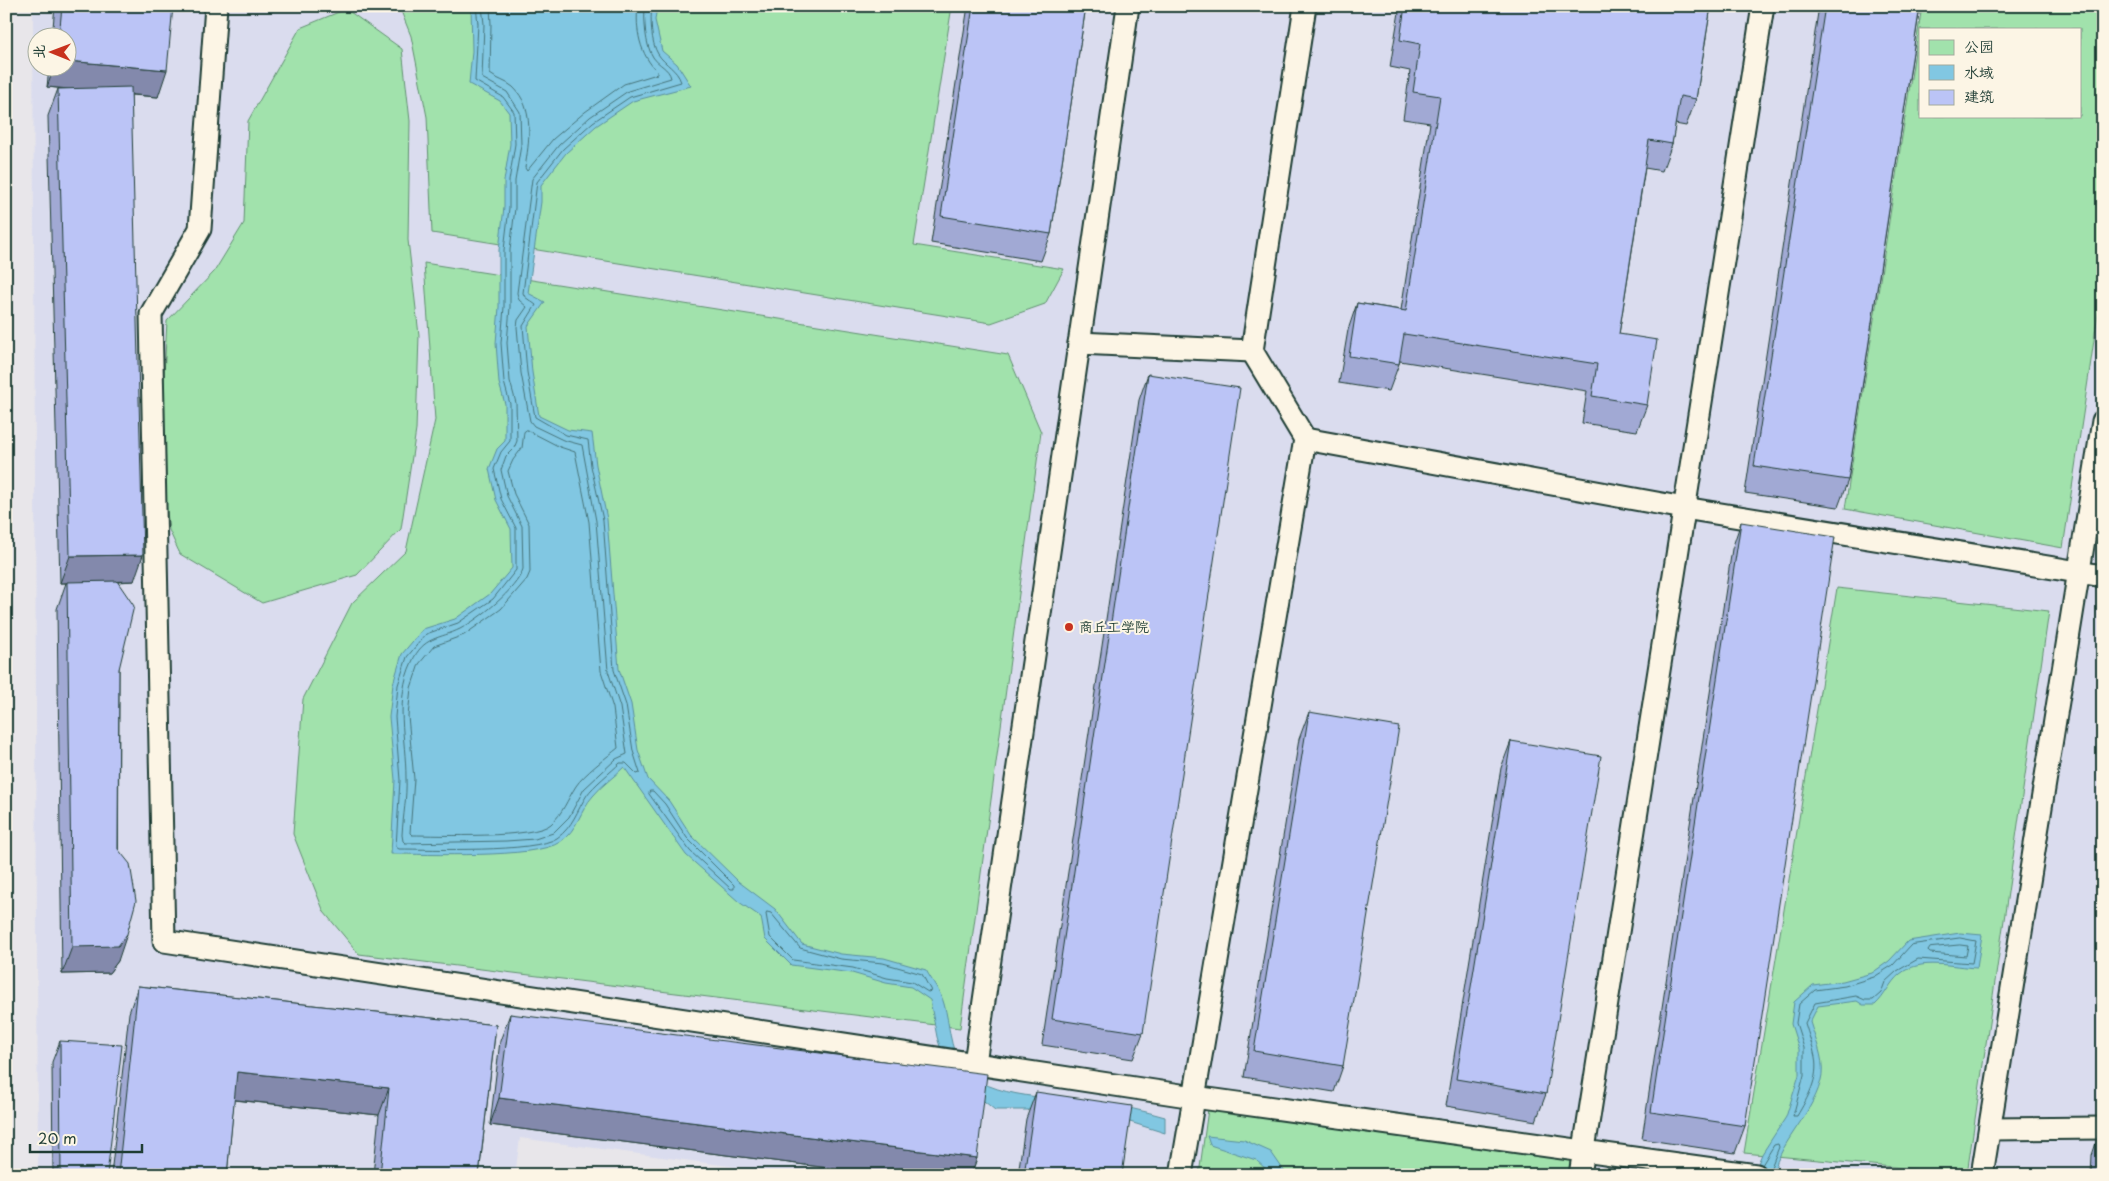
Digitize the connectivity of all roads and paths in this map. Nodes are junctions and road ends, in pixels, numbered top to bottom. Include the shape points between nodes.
1 (216, 6) edge
2 (1128, 6) edge
3 (1305, 6) edge
4 (1763, 6) edge
5 (1079, 343) junction
6 (1252, 351) junction
7 (2103, 422) edge
8 (1305, 439) junction
9 (1684, 508) junction
10 (2079, 572) junction
11 (2103, 576) edge
12 (975, 1063) junction
13 (1194, 1097) junction
14 (2103, 1128) edge
15 (1990, 1129) junction
16 (1583, 1152) junction
17 (1181, 1175) edge
18 (1580, 1175) edge
19 (1756, 1175) edge
20 (1982, 1175) edge

1 - 12 lane via 200,229 151,314 164,941
2 - 5 lane
3 - 6 lane
4 - 9 lane
5 - 6 lane
5 - 12 lane
6 - 8 lane
7 - 10 lane
8 - 9 lane
8 - 13 lane
9 - 10 lane
9 - 16 lane
10 - 11 lane
10 - 15 lane
12 - 13 lane
13 - 16 lane
13 - 17 lane
14 - 15 lane
15 - 20 lane
16 - 18 lane
16 - 19 lane

